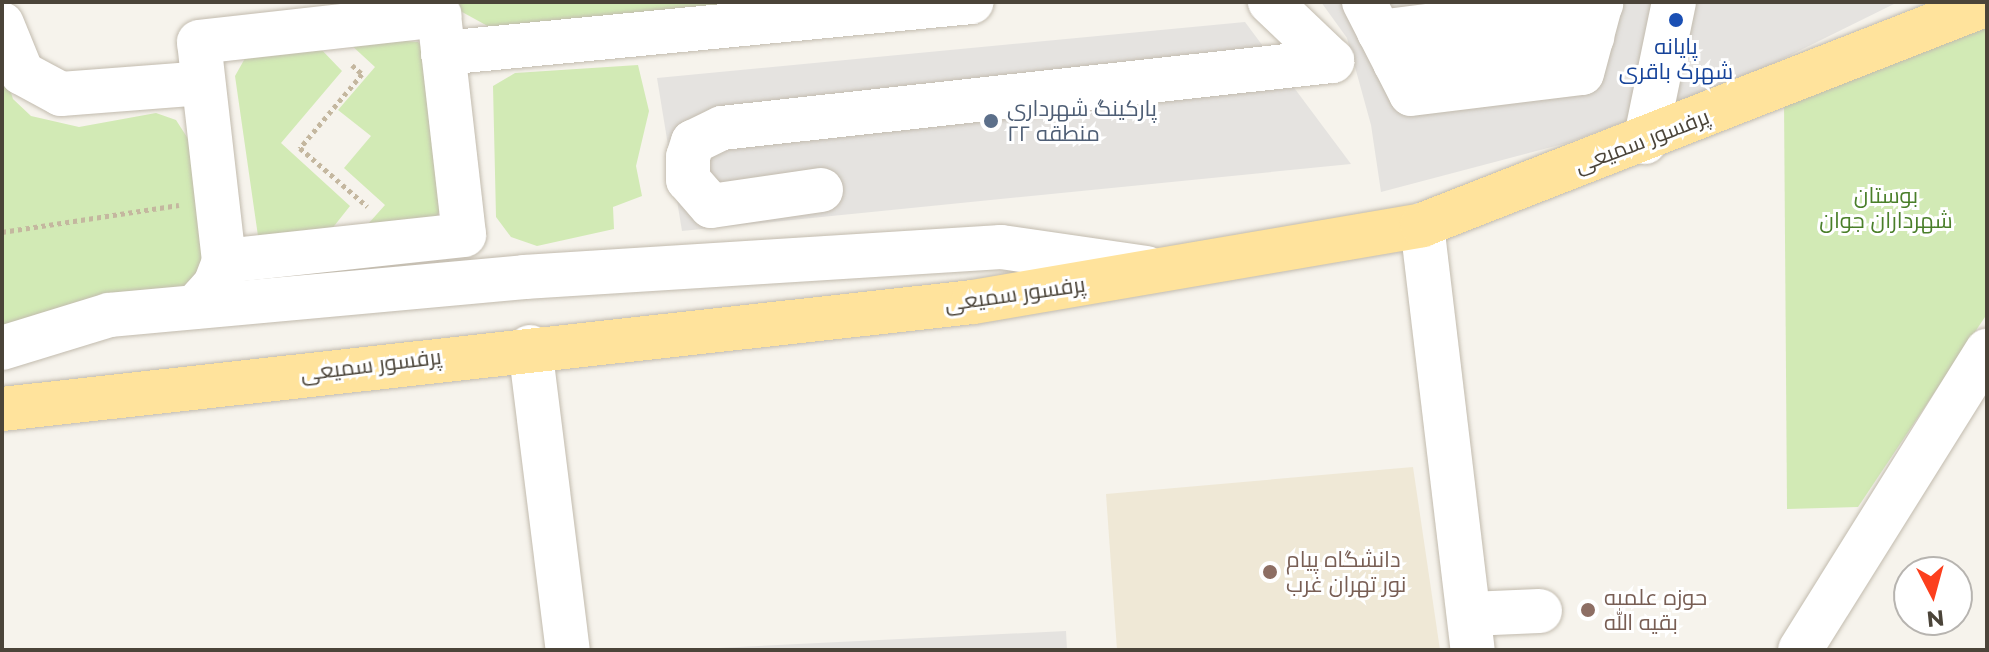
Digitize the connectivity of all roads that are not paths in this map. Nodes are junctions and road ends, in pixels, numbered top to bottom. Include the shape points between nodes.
1 (972, 2) edge
2 (1270, 2) edge
3 (1674, 2) edge
4 (1987, 4) edge
5 (1598, 14) edge
6 (3, 23) edge
7 (1380, 32) edge
8 (443, 53) junction
9 (203, 83) junction
10 (1645, 142) junction
11 (821, 190) dead end
12 (1422, 225) junction
13 (464, 235) junction
14 (224, 261) junction
15 (1168, 272) junction
16 (524, 277) junction
17 (195, 307) junction
18 (530, 347) junction
19 (2, 348) edge
20 (1987, 351) edge
21 (2, 409) edge
22 (1540, 611) dead end
23 (1471, 632) edge
24 (568, 650) edge
25 (1800, 650) edge

1 - 8 street
2 - 11 street via 1332,61 722,128 693,142 688,157 688,180 711,206
3 - 10 street
4 - 10 main road, پرفسور سمیعی
5 - 7 street
5 - 7 street via 1582,73 1411,94
6 - 9 street via 22,73 61,94
8 - 9 street via 439,15 199,42
8 - 13 street
9 - 14 street
10 - 12 main road, پرفسور سمیعی
12 - 15 main road, پرفسور سمیعی
12 - 23 street
13 - 14 street
13 - 16 street via 482,258
14 - 17 street via 215,285
15 - 16 street via 1001,247
15 - 18 main road, پرفسور سمیعی via 973,302
16 - 17 street
17 - 19 street via 109,315
18 - 21 main road, پرفسور سمیعی
18 - 24 street
20 - 25 street
22 - 23 street

